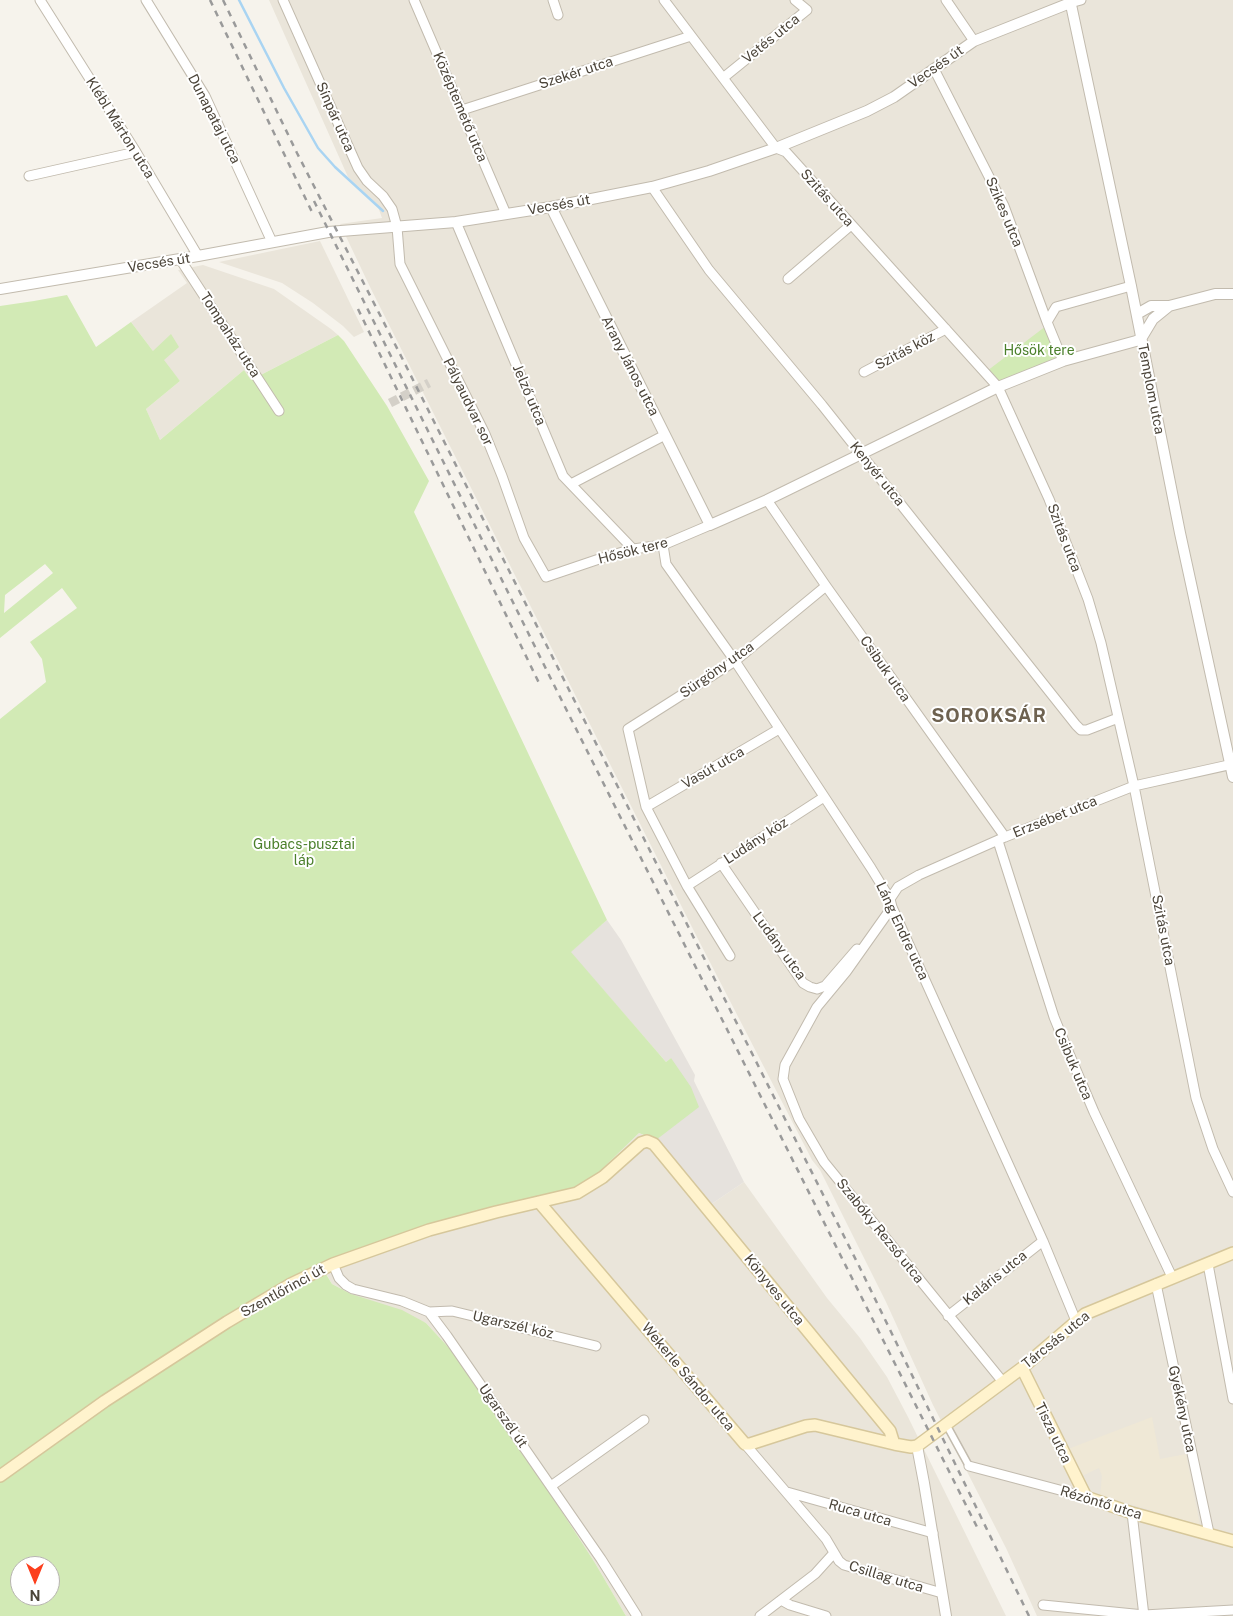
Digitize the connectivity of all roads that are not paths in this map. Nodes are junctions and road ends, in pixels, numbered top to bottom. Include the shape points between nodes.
1 (40, 0) edge
2 (146, 0) edge
3 (283, 0) edge
4 (414, 0) edge
5 (553, 0) edge
6 (664, 0) edge
7 (795, 0) edge
8 (946, 0) edge
9 (1081, 0) edge
10 (1070, 2) edge
11 (558, 14) dead end
12 (691, 36) junction
13 (974, 41) junction
14 (934, 69) junction
15 (724, 78) junction
16 (462, 110) junction
17 (776, 148) junction
18 (136, 152) junction
19 (29, 176) dead end
20 (652, 186) junction
21 (551, 207) junction
22 (506, 214) junction
23 (456, 222) junction
24 (851, 225) junction
25 (397, 227) junction
26 (272, 242) junction
27 (198, 256) junction
28 (180, 259) junction
29 (788, 279) dead end
30 (1131, 286) junction
31 (0, 288) edge
32 (1233, 294) edge
33 (1168, 306) junction
34 (1137, 314) junction
35 (1047, 322) junction
36 (946, 329) junction
37 (1141, 339) junction
38 (1063, 361) junction
39 (864, 372) dead end
40 (998, 387) junction
41 (279, 411) dead end
42 (665, 435) junction
43 (861, 454) junction
44 (571, 484) junction
45 (768, 500) junction
46 (710, 524) junction
47 (663, 545) junction
48 (633, 549) junction
49 (546, 577) joint
50 (826, 586) junction
51 (735, 661) junction
52 (1118, 718) junction
53 (780, 729) junction
54 (1232, 764) edge
55 (1233, 777) edge
56 (1134, 786) junction
57 (824, 797) junction
58 (646, 807) junction
59 (1001, 839) junction
60 (721, 864) junction
61 (687, 886) junction
62 (891, 903) junction
63 (869, 942) junction
64 (730, 956) dead end
65 (785, 1065) joint
66 (647, 1141) joint
67 (1233, 1192) edge
68 (539, 1202) junction
69 (1043, 1241) junction
70 (1233, 1253) edge
71 (333, 1264) junction
72 (1208, 1264) junction
73 (1172, 1277) junction
74 (1156, 1284) junction
75 (429, 1312) junction
76 (948, 1316) junction
77 (1076, 1321) junction
78 (596, 1346) dead end
79 (1022, 1368) junction
80 (1003, 1382) junction
81 (1233, 1399) edge
82 (644, 1420) dead end
83 (946, 1424) junction
84 (745, 1444) junction
85 (894, 1444) junction
86 (917, 1446) junction
87 (969, 1466) joint
88 (0, 1476) edge
89 (551, 1486) junction
90 (787, 1492) junction
91 (1086, 1497) junction
92 (1132, 1513) junction
93 (932, 1533) junction
94 (1209, 1533) junction
95 (1233, 1541) edge
96 (834, 1553) junction
97 (942, 1594) junction
98 (781, 1600) junction
99 (1043, 1605) dead end
100 (1233, 1610) edge
101 (637, 1616) edge
102 (760, 1616) edge
103 (826, 1616) edge
104 (946, 1616) edge
105 (1144, 1616) edge

1 - 18 street, Klébl Márton utca
2 - 26 street, Dunapataj utca via 205,96
3 - 25 street, Sínpár utca via 358,168 392,209
4 - 16 street, Középtemető utca
5 - 11 street
6 - 12 street, Szitás utca
7 - 15 street, Vetés utca via 807,10
8 - 13 street
9 - 10 street, Vecsés út
10 - 13 street, Vecsés út
10 - 30 street, Templom utca
12 - 15 street, Szitás utca
12 - 16 street, Szekér utca
13 - 14 street, Vecsés út
14 - 17 street, Vecsés út via 867,111
14 - 35 street, Szikes utca via 1004,206
15 - 17 street, Szitás utca
16 - 22 street, Középtemető utca
17 - 20 street, Vecsés út
17 - 24 street, Szitás utca via 786,152
18 - 19 street
18 - 27 street, Klébl Márton utca
20 - 21 street, Vecsés út
20 - 43 street, Kenyér utca via 709,270
21 - 22 street, Vecsés út
21 - 42 street, Arany János utca
22 - 23 street, Vecsés út
23 - 25 street, Vecsés út
23 - 44 street, Jelző utca via 563,476
24 - 29 street
24 - 36 street, Szitás utca
25 - 26 street, Vecsés út via 328,232
25 - 49 street, Pályaudvar sor via 400,264 485,434 524,538
26 - 27 street, Vecsés út
27 - 28 street, Vecsés út
28 - 31 street, Vecsés út
28 - 41 street, Tompaház utca
30 - 34 street, Templom utca
30 - 35 street via 1056,307
32 - 33 street via 1216,294
33 - 34 street via 1151,306
33 - 37 street via 1153,319
34 - 37 street, Templom utca
35 - 38 street, Szikes utca
36 - 39 street, Szitás köz
36 - 40 street, Szitás utca
37 - 38 street, Hősök tere
37 - 54 street, Templom utca
38 - 40 street, Hősök tere
40 - 43 street, Hősök tere
40 - 52 street, Szitás utca via 1049,499 1088,599 1102,643
42 - 44 street
42 - 46 street, Arany János utca
43 - 45 street, Hősök tere
43 - 52 street, Kenyér utca via 1081,730
44 - 48 street, Jelző utca
45 - 46 street, Hősök tere
45 - 50 street, Csibuk utca
46 - 47 street, Hősök tere
47 - 48 street, Hősök tere
47 - 51 street, Láng Endre utca via 666,564
48 - 49 street, Hősök tere
50 - 51 street, Sürgöny utca
50 - 59 street, Csibuk utca
51 - 53 street, Láng Endre utca
51 - 58 street, Sürgöny utca via 628,729
52 - 56 street, Szitás utca
53 - 57 street, Láng Endre utca
53 - 58 street, Vasút utca
54 - 55 street, Templom utca
54 - 56 street, Erzsébet utca
56 - 59 street, Erzsébet utca
56 - 67 street, Szitás utca via 1196,1098 1213,1149
57 - 60 street, Ludány köz
57 - 62 street, Láng Endre utca
58 - 61 street
59 - 62 street, Erzsébet utca via 898,887
59 - 73 street, Csibuk utca via 1054,1017 1094,1112
60 - 61 street, Ludány köz
60 - 63 street, Ludány utca via 803,983 810,987 825,986 860,946
61 - 64 street
62 - 63 street, Erzsébet utca
62 - 69 street, Láng Endre utca
63 - 65 street, Erzsébet utca via 817,1007
65 - 76 street, Szabóky Rezső utca via 783,1079 799,1119 820,1156
66 - 68 main road, Szentlőrinci út via 592,1186
66 - 85 main road, Könyves utca via 654,1144 890,1431
68 - 71 main road, Szentlőrinci út via 429,1230
68 - 84 main road, Wekerle Sándor utca
69 - 76 street, Kaláris utca
69 - 77 street, Láng Endre utca
70 - 72 main road, Tárcsás utca
71 - 75 street via 339,1278 353,1289 402,1301
71 - 88 main road, Szentlőrinci út via 291,1284 227,1322 105,1401
72 - 73 main road, Tárcsás utca
72 - 81 street
73 - 74 main road, Tárcsás utca
74 - 77 main road, Tárcsás utca via 1085,1314
74 - 94 street, Gyékény utca
75 - 78 street, Ugarszél köz via 452,1311
75 - 89 street, Ugarszél út
76 - 80 street, Szabóky Rezső utca
77 - 79 main road, Tárcsás utca
79 - 80 main road, Tárcsás utca
79 - 91 main road, Tisza utca
80 - 83 main road, Tárcsás utca
82 - 89 street
83 - 86 main road, Tárcsás utca
83 - 87 street
84 - 85 main road via 815,1425
84 - 90 street, Wekerle Sándor utca
85 - 86 main road
86 - 93 street
87 - 91 street, Rézöntő utca
89 - 101 street, Ugarszél út
90 - 93 street, Ruca utca
90 - 96 street, Wekerle Sándor utca
91 - 92 main road, Rézöntő utca
92 - 94 main road, Rézöntő utca
92 - 105 street
93 - 97 street
94 - 95 main road, Rézöntő utca
96 - 97 street, Csillag utca via 844,1565
96 - 98 street via 815,1574
97 - 104 street
98 - 102 street
98 - 103 street via 790,1606
99 - 105 street
100 - 105 street

